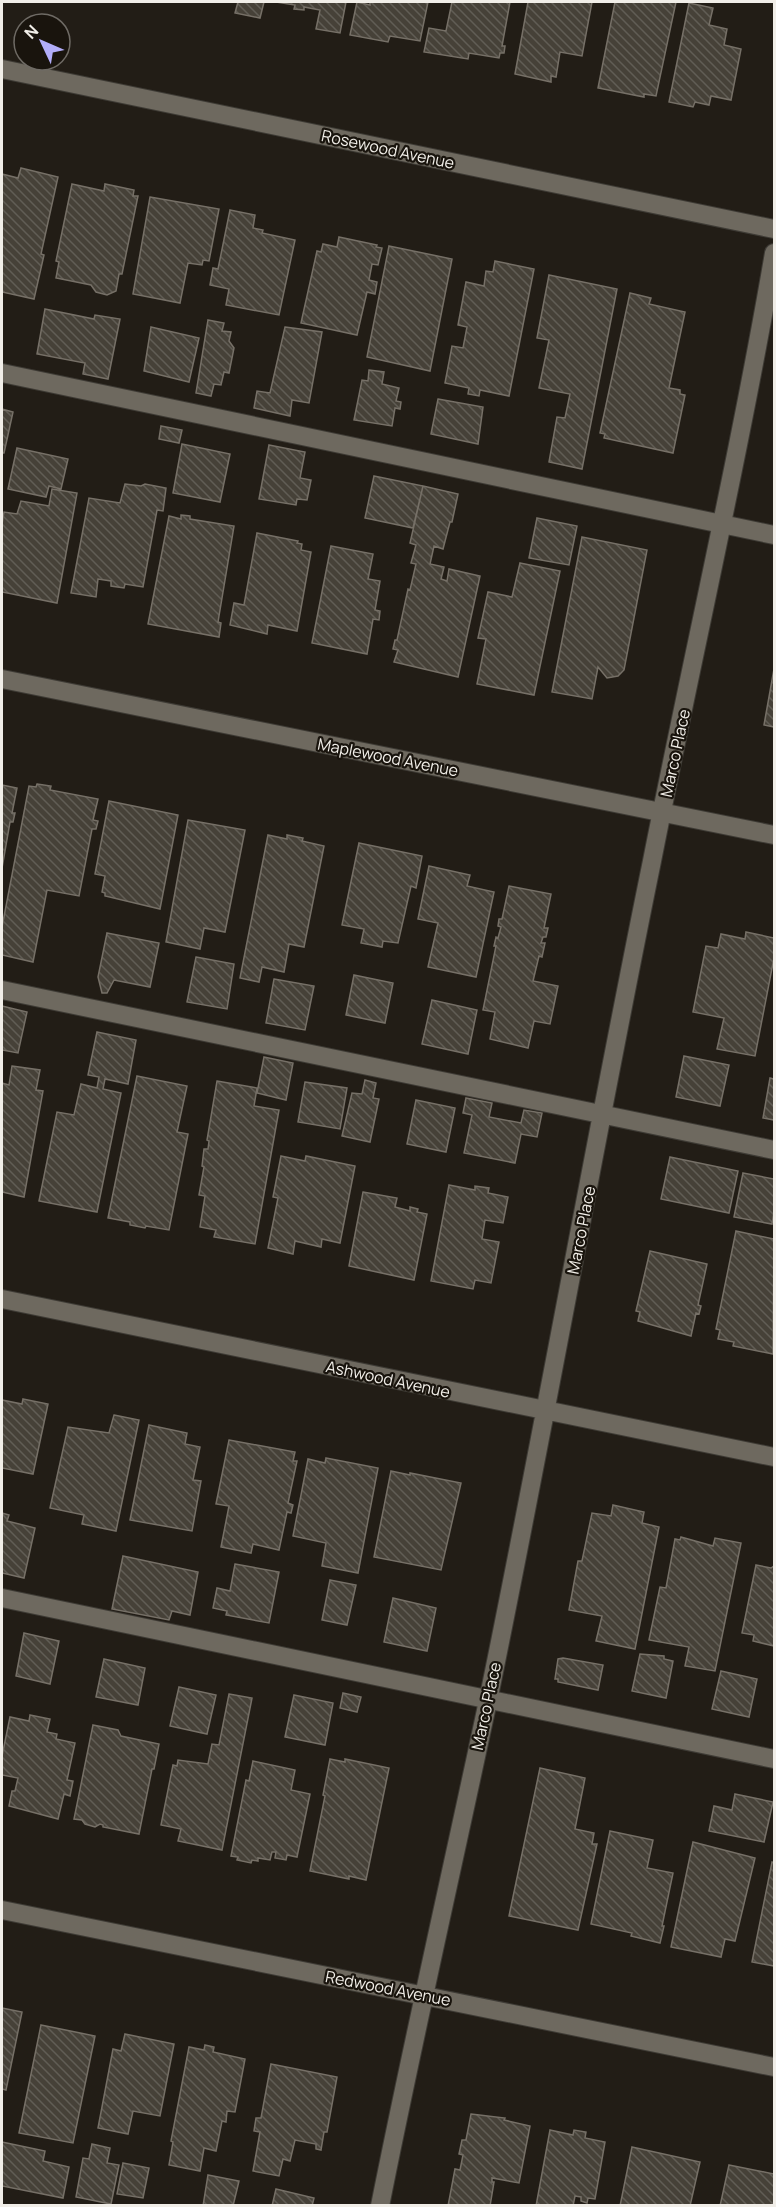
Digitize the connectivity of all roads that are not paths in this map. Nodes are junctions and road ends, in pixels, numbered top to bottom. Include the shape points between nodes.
1 (2, 69) edge
2 (774, 228) edge
3 (774, 253) edge
4 (2, 373) edge
5 (723, 524) junction
6 (774, 535) edge
7 (2, 679) edge
8 (662, 813) junction
9 (774, 835) edge
10 (2, 990) edge
11 (603, 1115) junction
12 (774, 1150) edge
13 (2, 1299) edge
14 (545, 1411) junction
15 (774, 1457) edge
16 (2, 1598) edge
17 (488, 1700) junction
18 (774, 1759) edge
19 (2, 1910) edge
20 (423, 1995) junction
21 (774, 2067) edge
22 (380, 2205) edge

1 - 2 street, Rosewood Avenue
3 - 5 street, Marco Place
4 - 5 street
5 - 6 street
5 - 8 street, Marco Place
7 - 8 street, Maplewood Avenue
8 - 9 street, Maplewood Avenue
8 - 11 street, Marco Place
10 - 11 street
11 - 12 street
11 - 14 street, Marco Place
13 - 14 street, Ashwood Avenue
14 - 15 street, Ashwood Avenue
14 - 17 street, Marco Place
16 - 17 street
17 - 18 street
17 - 20 street, Marco Place
19 - 20 street, Redwood Avenue
20 - 21 street, Redwood Avenue
20 - 22 street, Marco Place

